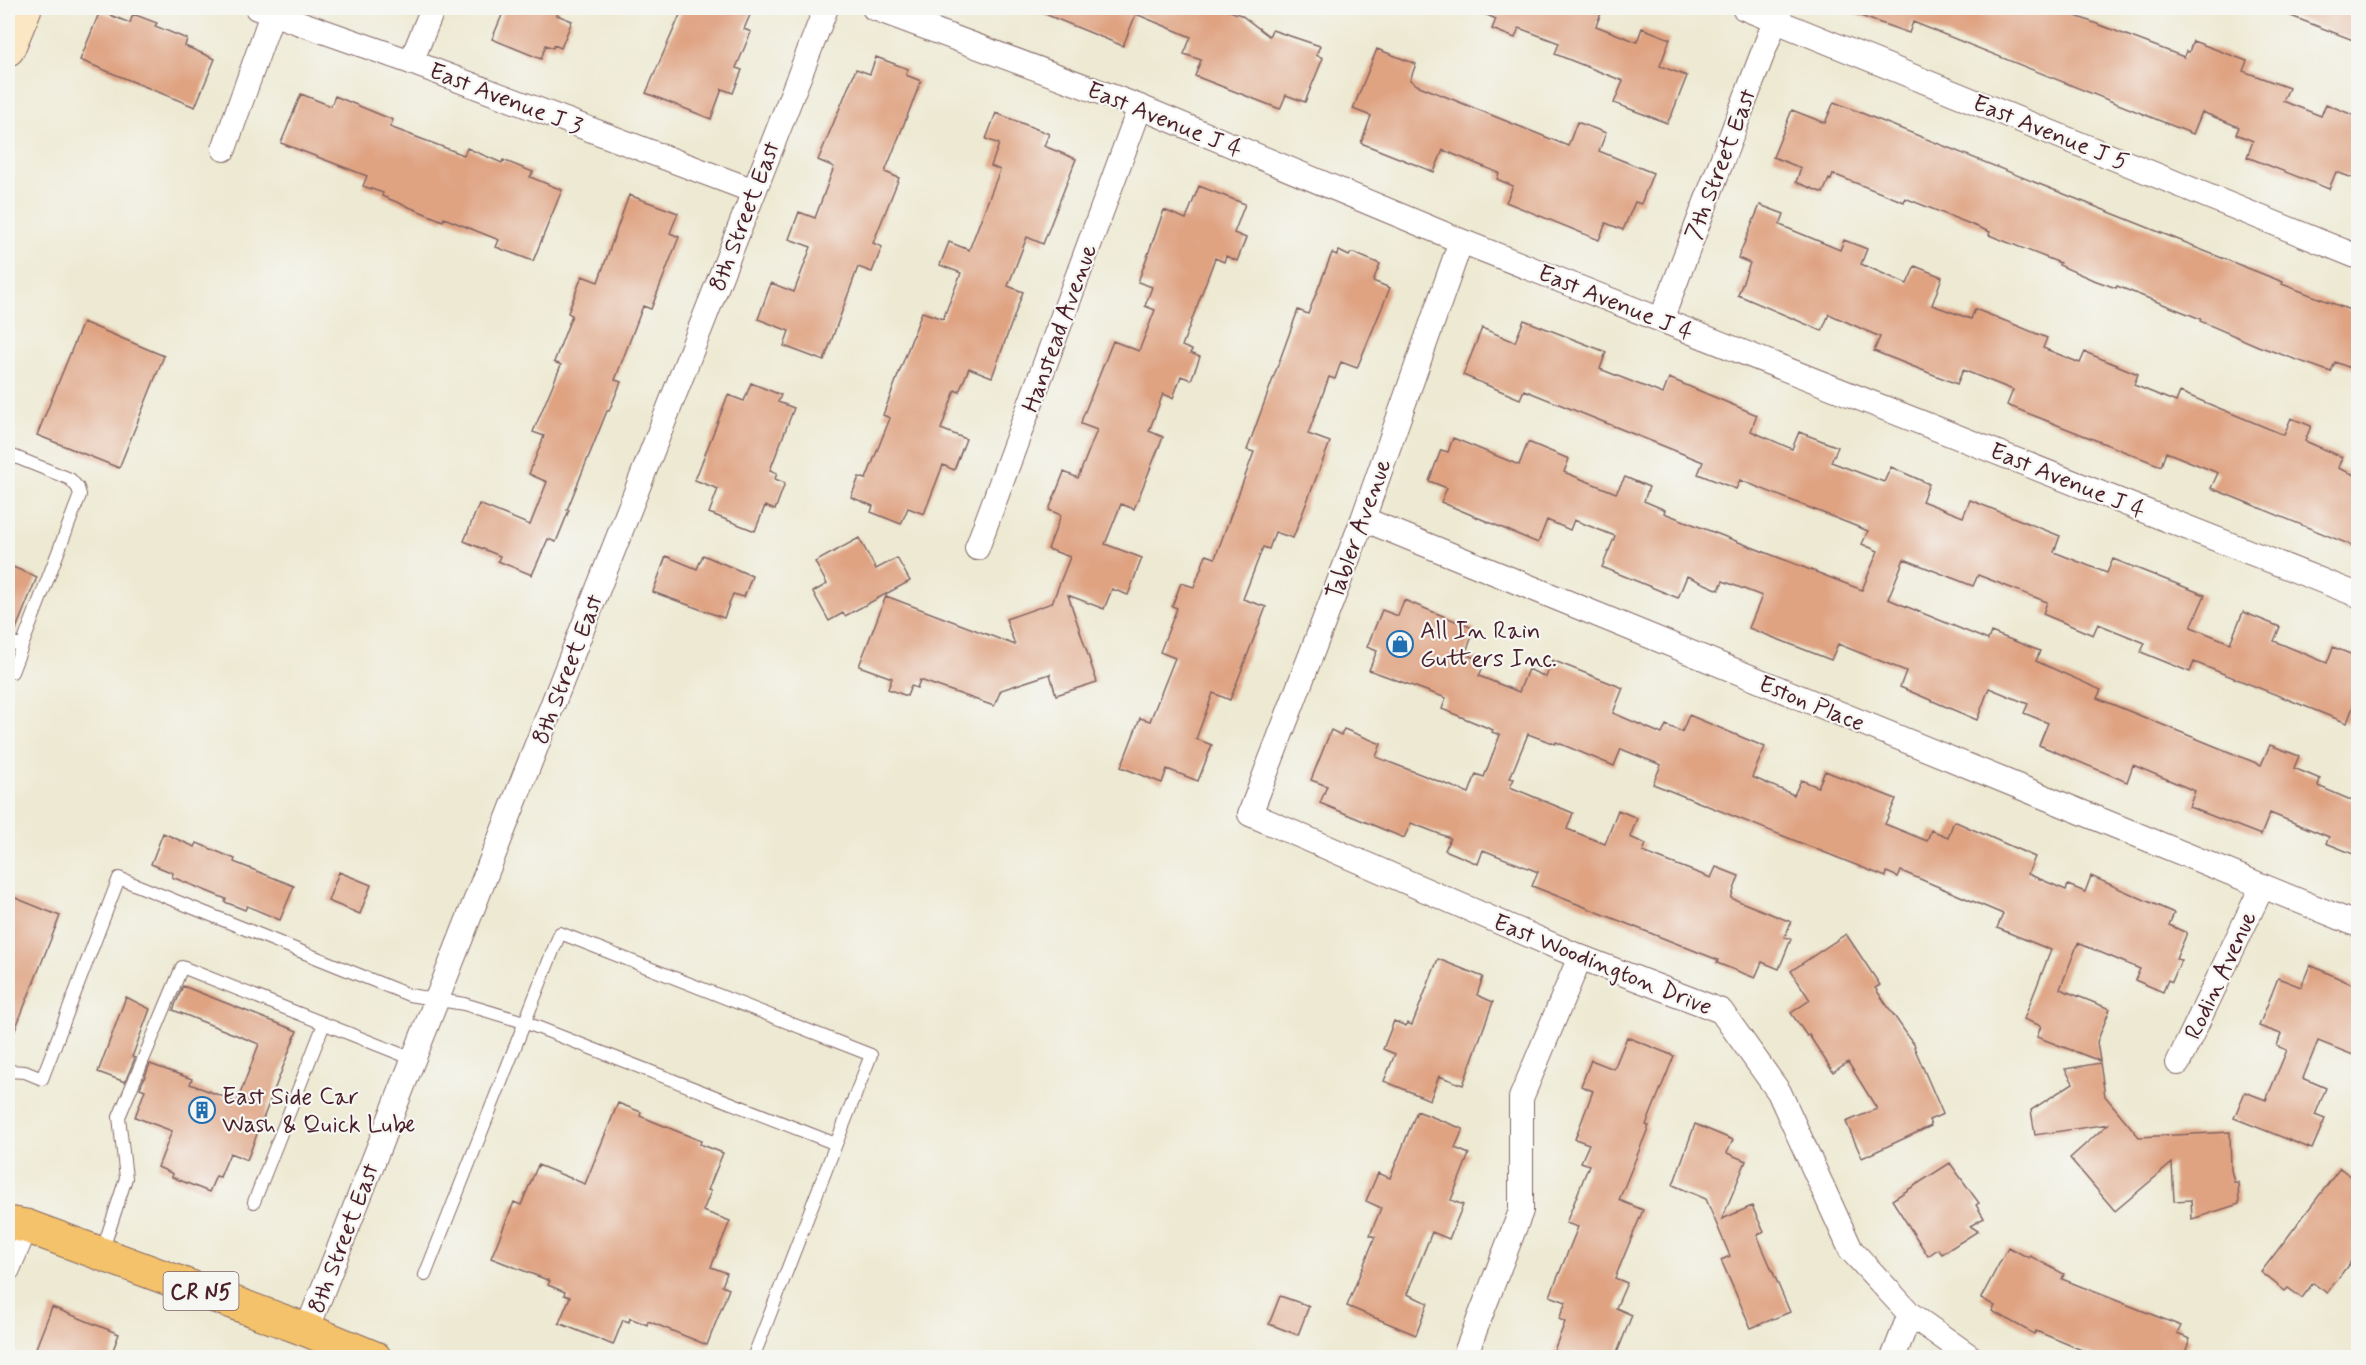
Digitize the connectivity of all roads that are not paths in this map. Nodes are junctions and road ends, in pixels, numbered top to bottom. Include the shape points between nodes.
1 (25, 8) edge
2 (433, 8) edge
3 (826, 8) edge
4 (874, 8) edge
5 (1744, 8) edge
6 (265, 11) edge
7 (1777, 14) edge
8 (8, 49) edge
9 (411, 62) junction
10 (1140, 107) junction
11 (224, 149) dead end
12 (754, 190) junction
13 (1461, 241) junction
14 (2358, 257) edge
15 (1661, 320) junction
16 (8, 454) edge
17 (1363, 519) junction
18 (977, 548) dead end
19 (2358, 595) edge
20 (8, 641) edge
21 (22, 646) junction
22 (8, 670) edge
23 (1250, 814) joint
24 (2262, 887) junction
25 (2358, 925) edge
26 (1580, 957) junction
27 (436, 1000) junction
28 (524, 1022) junction
29 (324, 1024) junction
30 (413, 1059) junction
31 (2178, 1063) dead end
32 (8, 1071) edge
33 (836, 1144) junction
34 (254, 1202) dead end
35 (14, 1220) edge
36 (101, 1254) junction
37 (8, 1269) edge
38 (425, 1275) dead end
39 (1910, 1314) junction
40 (307, 1330) junction
41 (375, 1358) edge
42 (753, 1358) edge
43 (1464, 1358) edge
44 (1893, 1358) edge
45 (1972, 1358) edge

1 - 8 main road
2 - 9 street
3 - 12 street, 8th Street East
4 - 10 street, East Avenue J 4
5 - 7 street, East Avenue J 5
6 - 9 street, East Avenue J 3
6 - 11 street
7 - 14 street, East Avenue J 5
7 - 15 street, 7th Street East
9 - 12 street, East Avenue J 3
10 - 13 street, East Avenue J 4
10 - 18 street, Hanstead Avenue
12 - 27 street, 8th Street East
13 - 15 street, East Avenue J 4
13 - 17 street, Tabler Avenue
15 - 19 street, East Avenue J 4
16 - 21 lane via 70,479 80,495
17 - 23 street, Tabler Avenue
17 - 24 street, Eston Place
20 - 21 lane
21 - 22 lane via 12,672
23 - 26 street, East Woodington Drive
24 - 25 street, Eston Place
24 - 31 street, Rodin Avenue
26 - 39 street, East Woodington Drive via 1721,1011 1779,1092 1851,1250
26 - 43 street via 1521,1098 1521,1211
27 - 28 lane
27 - 30 street, 8th Street East
27 - 32 lane via 409,994 119,878 42,1079
28 - 33 lane
28 - 33 lane via 560,933 816,1033 871,1055
28 - 38 lane
29 - 30 lane
29 - 34 lane
29 - 36 lane via 182,967 119,1118 126,1178
30 - 40 street, 8th Street East
33 - 42 lane
35 - 36 main road, CR N5
35 - 37 street
36 - 40 main road, CR N5
39 - 44 street
39 - 45 street, East Woodington Drive
40 - 41 main road, CR N5

